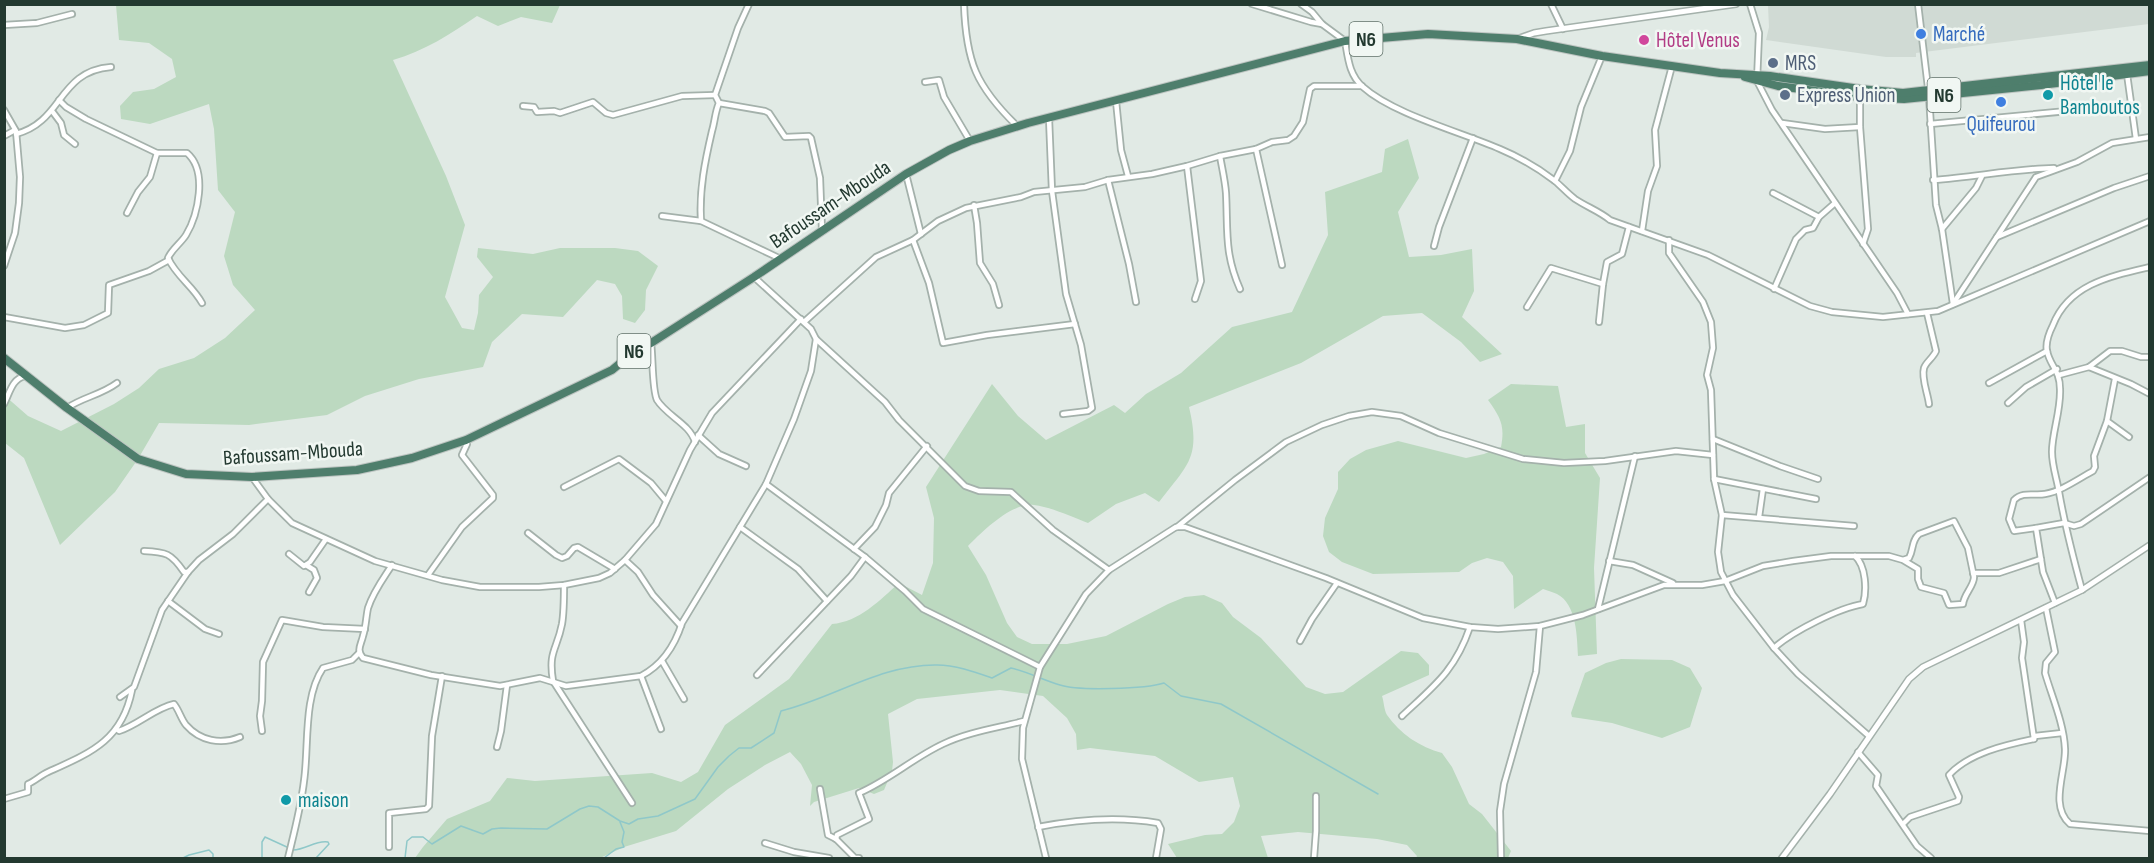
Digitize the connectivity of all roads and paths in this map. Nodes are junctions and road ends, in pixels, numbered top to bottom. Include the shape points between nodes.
1 (749, 4) edge
2 (964, 4) edge
3 (1252, 4) edge
4 (1301, 4) edge
5 (1551, 4) edge
6 (1692, 4) edge
7 (1736, 4) edge
8 (1750, 4) edge
9 (1918, 4) edge
10 (1697, 10) junction
11 (72, 14) dead end
12 (1322, 24) junction
13 (4, 25) edge
14 (1563, 29) junction
15 (1516, 39) junction
16 (1345, 41) junction
17 (1602, 56) junction
18 (2150, 65) edge
19 (1672, 66) junction
20 (111, 67) dead end
21 (2126, 71) junction
22 (2150, 71) edge
23 (1757, 78) junction
24 (924, 81) dead end
25 (1362, 86) junction
26 (1860, 93) junction
27 (1929, 93) junction
28 (715, 95) junction
29 (59, 100) junction
30 (1116, 101) junction
31 (719, 103) junction
32 (2131, 105) junction
33 (523, 106) dead end
34 (4, 110) edge
35 (52, 111) junction
36 (1049, 118) junction
37 (1781, 122) junction
38 (1930, 124) junction
39 (1017, 126) junction
40 (1860, 127) junction
41 (16, 132) junction
42 (4, 136) edge
43 (2150, 137) edge
44 (1473, 138) junction
45 (2136, 140) junction
46 (970, 141) junction
47 (75, 144) dead end
48 (1256, 149) junction
49 (157, 153) junction
50 (1220, 156) junction
51 (1187, 166) junction
52 (2057, 168) junction
53 (906, 174) junction
54 (1128, 176) junction
55 (1982, 176) junction
56 (2150, 176) edge
57 (1108, 180) junction
58 (1933, 180) junction
59 (1555, 181) junction
60 (1052, 191) junction
61 (1773, 193) dead end
62 (1835, 202) junction
63 (974, 205) junction
64 (127, 213) dead end
65 (662, 216) dead end
66 (1819, 217) junction
67 (701, 221) junction
68 (2150, 221) edge
69 (1629, 227) junction
70 (1942, 229) junction
71 (822, 231) junction
72 (1642, 231) junction
73 (921, 234) junction
74 (1997, 237) junction
75 (913, 240) junction
76 (1669, 240) junction
77 (1863, 244) junction
78 (1434, 246) dead end
79 (781, 258) junction
80 (169, 260) junction
81 (1282, 265) dead end
82 (4, 267) edge
83 (2150, 267) edge
84 (754, 277) junction
85 (1603, 284) junction
86 (1774, 289) junction
87 (1240, 290) dead end
88 (1195, 299) dead end
89 (1136, 302) dead end
90 (202, 303) dead end
91 (1953, 304) junction
92 (999, 305) dead end
93 (1527, 307) dead end
94 (1927, 313) junction
95 (1908, 314) junction
96 (4, 317) edge
97 (802, 320) junction
98 (1599, 321) dead end
99 (1075, 324) junction
100 (816, 339) junction
101 (651, 343) junction
102 (2047, 351) junction
103 (2150, 357) edge
104 (4, 358) edge
105 (2089, 367) junction
106 (2056, 369) junction
107 (2059, 375) junction
108 (28, 376) junction
109 (2115, 379) junction
110 (117, 383) dead end
111 (1989, 383) dead end
112 (2150, 394) edge
113 (2008, 403) dead end
114 (4, 404) edge
115 (1929, 404) dead end
116 (67, 408) junction
117 (1063, 414) dead end
118 (2107, 421) junction
119 (698, 435) junction
120 (2129, 436) dead end
121 (1713, 439) junction
122 (466, 440) junction
123 (695, 442) junction
124 (927, 446) junction
125 (1646, 454) junction
126 (1713, 455) junction
127 (1635, 456) junction
128 (1635, 462) junction
129 (746, 466) dead end
130 (252, 477) junction
131 (2150, 477) edge
132 (1714, 479) junction
133 (1818, 479) dead end
134 (766, 484) junction
135 (564, 487) dead end
136 (1763, 489) junction
137 (2059, 490) junction
138 (267, 499) junction
139 (1816, 499) dead end
140 (666, 501) junction
141 (1722, 515) junction
142 (1759, 517) junction
143 (2064, 523) junction
144 (1854, 526) dead end
145 (740, 527) junction
146 (1176, 527) junction
147 (2036, 528) junction
148 (528, 533) dead end
149 (326, 538) junction
150 (2150, 545) edge
151 (854, 549) junction
152 (144, 551) dead end
153 (289, 554) dead end
154 (1855, 556) junction
155 (865, 557) junction
156 (2041, 559) junction
157 (625, 560) junction
158 (1903, 560) junction
159 (1609, 561) junction
160 (306, 565) junction
161 (392, 566) junction
162 (615, 569) junction
163 (1109, 570) junction
164 (188, 572) junction
165 (1973, 573) junction
166 (428, 575) junction
167 (1725, 582) junction
168 (1337, 583) junction
169 (1676, 584) junction
170 (564, 585) junction
171 (2082, 590) junction
172 (309, 592) dead end
173 (168, 601) junction
174 (827, 601) junction
175 (2055, 603) junction
176 (2046, 608) junction
177 (1598, 609) junction
178 (2021, 620) junction
179 (681, 626) junction
180 (1540, 626) junction
181 (1470, 627) junction
182 (365, 629) junction
183 (219, 634) dead end
184 (1300, 641) dead end
185 (1774, 648) junction
186 (359, 653) junction
187 (662, 661) junction
188 (1040, 667) junction
189 (757, 675) dead end
190 (442, 676) junction
191 (641, 676) junction
192 (553, 681) junction
193 (507, 685) junction
194 (132, 690) junction
195 (120, 697) dead end
196 (684, 699) dead end
197 (1402, 716) dead end
198 (1024, 721) junction
199 (116, 729) junction
200 (662, 729) dead end
201 (262, 731) dead end
202 (2062, 733) junction
203 (1869, 736) junction
204 (240, 737) dead end
205 (2034, 739) junction
206 (497, 747) dead end
207 (1858, 752) junction
208 (820, 789) dead end
209 (1316, 796) dead end
210 (4, 799) edge
211 (632, 803) dead end
212 (1903, 824) junction
213 (1038, 827) junction
214 (2150, 831) edge
215 (836, 839) junction
216 (765, 843) dead end
217 (389, 847) dead end
218 (288, 858) edge
219 (829, 858) edge
220 (851, 858) edge
221 (857, 858) edge
222 (1046, 858) edge
223 (1156, 858) edge
224 (1314, 858) edge
225 (1501, 858) edge
226 (1782, 858) edge
227 (1931, 858) edge

1 - 28 street
2 - 39 street via 967,45 978,81
3 - 12 street
4 - 12 street
5 - 14 street
6 - 10 street
7 - 10 street
8 - 23 street via 1760,33
9 - 27 street
10 - 14 street
11 - 13 street via 37,23
12 - 16 street
14 - 15 street
15 - 16 highway, Bafoussam-Mbouda / N6 via 1428,34
15 - 17 highway, Bafoussam-Mbouda / N6
16 - 25 street via 1351,70
16 - 30 highway, Bafoussam-Mbouda / N6
17 - 19 highway, Bafoussam-Mbouda / N6
17 - 59 street via 1581,107 1570,151
18 - 21 highway, Bafoussam-Mbouda / N6
19 - 23 highway, Bafoussam-Mbouda / N6
19 - 72 street via 1655,130 1657,166 1648,191
20 - 29 street via 76,79
21 - 22 highway, Bafoussam-Mbouda / N6
21 - 27 highway, Bafoussam-Mbouda / N6
21 - 32 street
23 - 26 highway, Bafoussam-Mbouda / N6
23 - 37 street
24 - 46 street via 939,80 944,97
25 - 44 street via 1401,109
25 - 48 street via 1310,89 1303,122 1294,136
26 - 27 highway, Bafoussam-Mbouda / N6 via 1904,99
26 - 40 street
27 - 38 street
28 - 31 street
28 - 33 street via 682,96 613,115 593,102 560,113 537,112 532,106
29 - 35 street
29 - 49 street via 86,119
30 - 36 highway, Bafoussam-Mbouda / N6
30 - 54 street
31 - 67 street via 704,165
31 - 71 street via 765,111 785,137 812,138 820,178
32 - 38 street
32 - 45 street
34 - 41 street
35 - 41 street via 29,130
35 - 47 street via 64,135
36 - 39 highway, Bafoussam-Mbouda / N6
36 - 60 street
37 - 40 street via 1825,129
37 - 62 street
38 - 58 street
39 - 46 highway, Bafoussam-Mbouda / N6
40 - 77 street via 1868,229
41 - 42 street
41 - 82 street via 20,203 14,240
43 - 45 street
44 - 59 street via 1523,160
44 - 78 street
45 - 52 street via 2112,143 2078,162
46 - 53 highway, Bafoussam-Mbouda / N6
48 - 50 street
48 - 81 street
49 - 64 street via 150,177
49 - 80 street via 189,154 198,177 196,208 186,234
50 - 51 street
50 - 87 street via 1226,191 1228,258
51 - 54 street
51 - 88 street via 1201,280
52 - 55 street
52 - 74 street via 2036,177
53 - 71 highway, Bafoussam-Mbouda / N6
53 - 73 street
54 - 57 street
55 - 58 street
55 - 70 street
56 - 74 street
57 - 60 street
57 - 89 street
58 - 70 street
59 - 69 street via 1576,199
60 - 63 street
60 - 99 street via 1066,294
61 - 66 street
62 - 66 street
62 - 77 street
63 - 73 street via 951,213
63 - 92 street via 980,263 993,284
65 - 67 street
66 - 86 street via 1813,228 1796,239
67 - 79 street
68 - 91 street
69 - 72 street
69 - 85 street via 1622,254 1607,262
70 - 91 street
71 - 79 highway, Bafoussam-Mbouda / N6
72 - 76 street
73 - 75 street
74 - 91 street
75 - 97 street via 876,257
75 - 99 street via 943,343
76 - 86 street
76 - 121 street via 1669,253 1703,302 1711,322 1713,348 1707,375 1712,390
77 - 95 street
79 - 84 highway, Bafoussam-Mbouda / N6
80 - 90 street
80 - 96 street via 109,285 108,313 84,325 59,328
83 - 102 street via 2102,280 2072,295 2057,314 2047,339
84 - 97 street
84 - 101 highway, Bafoussam-Mbouda / N6
85 - 93 street via 1551,268
85 - 98 street
86 - 95 street via 1832,312 1883,317
91 - 94 street
94 - 95 street
94 - 115 street via 1936,351 1924,366
97 - 100 street
97 - 119 street via 719,406
99 - 117 street via 1092,408
100 - 124 street
100 - 134 street via 794,419
101 - 122 highway, Bafoussam-Mbouda / N6 via 612,369
101 - 123 street via 656,398 693,434
102 - 106 street
102 - 111 street
103 - 105 street via 2110,351
104 - 108 highway, Bafoussam-Mbouda / N6
105 - 107 street
105 - 109 street
106 - 107 street
106 - 113 street
107 - 137 street via 2058,421 2052,451
108 - 114 street via 12,384
108 - 116 highway, Bafoussam-Mbouda / N6
109 - 112 street
109 - 118 street
110 - 116 street
116 - 130 highway, Bafoussam-Mbouda / N6 via 138,459 186,474
118 - 120 street
118 - 137 street via 2094,456 2095,467
119 - 123 street
119 - 129 street via 719,454
121 - 126 street
121 - 133 street
122 - 130 highway, Bafoussam-Mbouda / N6 via 412,458 357,470
122 - 166 street via 462,455 493,498 462,527
123 - 140 street
124 - 151 street via 889,493 875,527
124 - 163 street via 965,486 979,491 1011,492 1053,530
125 - 126 street via 1676,451
125 - 127 street
125 - 128 street
126 - 132 street
127 - 128 street
127 - 146 street via 1564,463 1523,459 1439,433 1401,416 1372,412 1322,425 1286,442
128 - 159 street
130 - 138 street
131 - 143 street via 2081,524
132 - 136 street
132 - 141 street
134 - 145 street
134 - 151 street
135 - 140 street via 619,459 651,483
136 - 139 street
136 - 142 street
137 - 143 street
137 - 147 street via 2024,494 2014,500 2014,531
138 - 149 street via 292,523
138 - 164 street
140 - 157 street via 656,524
141 - 142 street
141 - 167 street via 1718,552
142 - 144 street
143 - 147 street
143 - 171 street
145 - 174 street via 798,568
145 - 179 street
146 - 163 street
146 - 168 street
147 - 156 street
148 - 162 street via 556,555 565,557 578,547
149 - 160 street
149 - 161 street
150 - 171 street
151 - 155 street
152 - 164 street via 168,553
153 - 160 street
154 - 158 street
154 - 167 street via 1763,566
154 - 185 street via 1861,562 1866,593 1863,604 1812,624
155 - 174 street
155 - 188 street via 923,609
156 - 165 street via 1999,573
156 - 175 street
157 - 162 street
157 - 179 street
158 - 165 street via 1918,569 1921,586 1944,593 1951,606 1963,604 1974,581
158 - 165 street via 1912,553 1918,534 1954,522 1968,548
159 - 169 street via 1633,565
159 - 177 street
160 - 172 street via 317,578
161 - 166 street
161 - 182 street via 372,599
162 - 170 street via 599,578
163 - 188 street via 1086,594
164 - 173 street
166 - 170 street via 480,587
167 - 169 street
167 - 185 street
168 - 181 street via 1424,618
168 - 184 street
169 - 177 street
170 - 192 street via 562,625 552,658
171 - 175 street
173 - 183 street via 205,629
173 - 194 street
174 - 189 street
175 - 176 street
176 - 178 street
176 - 202 street via 2055,652 2046,663 2045,673
177 - 180 street
178 - 203 street via 1923,667 1909,679
178 - 205 street via 2022,658
179 - 187 street
180 - 181 street
180 - 225 street via 1536,672 1504,784
181 - 197 street via 1451,669
182 - 186 street
182 - 201 street via 282,620 263,662
185 - 203 street
186 - 190 street via 363,658 403,670
186 - 218 street via 352,660 323,668 316,678 306,738 305,779
187 - 191 street
187 - 196 street
188 - 198 street
190 - 193 street
190 - 217 street via 432,736 429,806 389,813
191 - 192 street via 566,686
191 - 200 street
192 - 193 street via 540,678
192 - 211 street
193 - 206 street
194 - 195 street
194 - 199 street
198 - 213 street via 1022,759
198 - 215 street via 942,744 859,793 869,819
199 - 204 street via 133,726 174,704 186,724 212,741
199 - 210 street via 102,745 28,784 28,792
202 - 205 street
202 - 214 street via 2065,765 2058,793 2066,821
203 - 207 street
205 - 212 street via 1980,754 1959,766 1949,775 1958,801 1918,813
207 - 212 street via 1876,773 1876,786
207 - 226 street
208 - 215 street via 828,835
209 - 224 street
212 - 227 street via 1917,846
213 - 222 street
213 - 223 street via 1108,818 1158,823 1161,829
215 - 221 street
216 - 219 street
220 - 221 street

